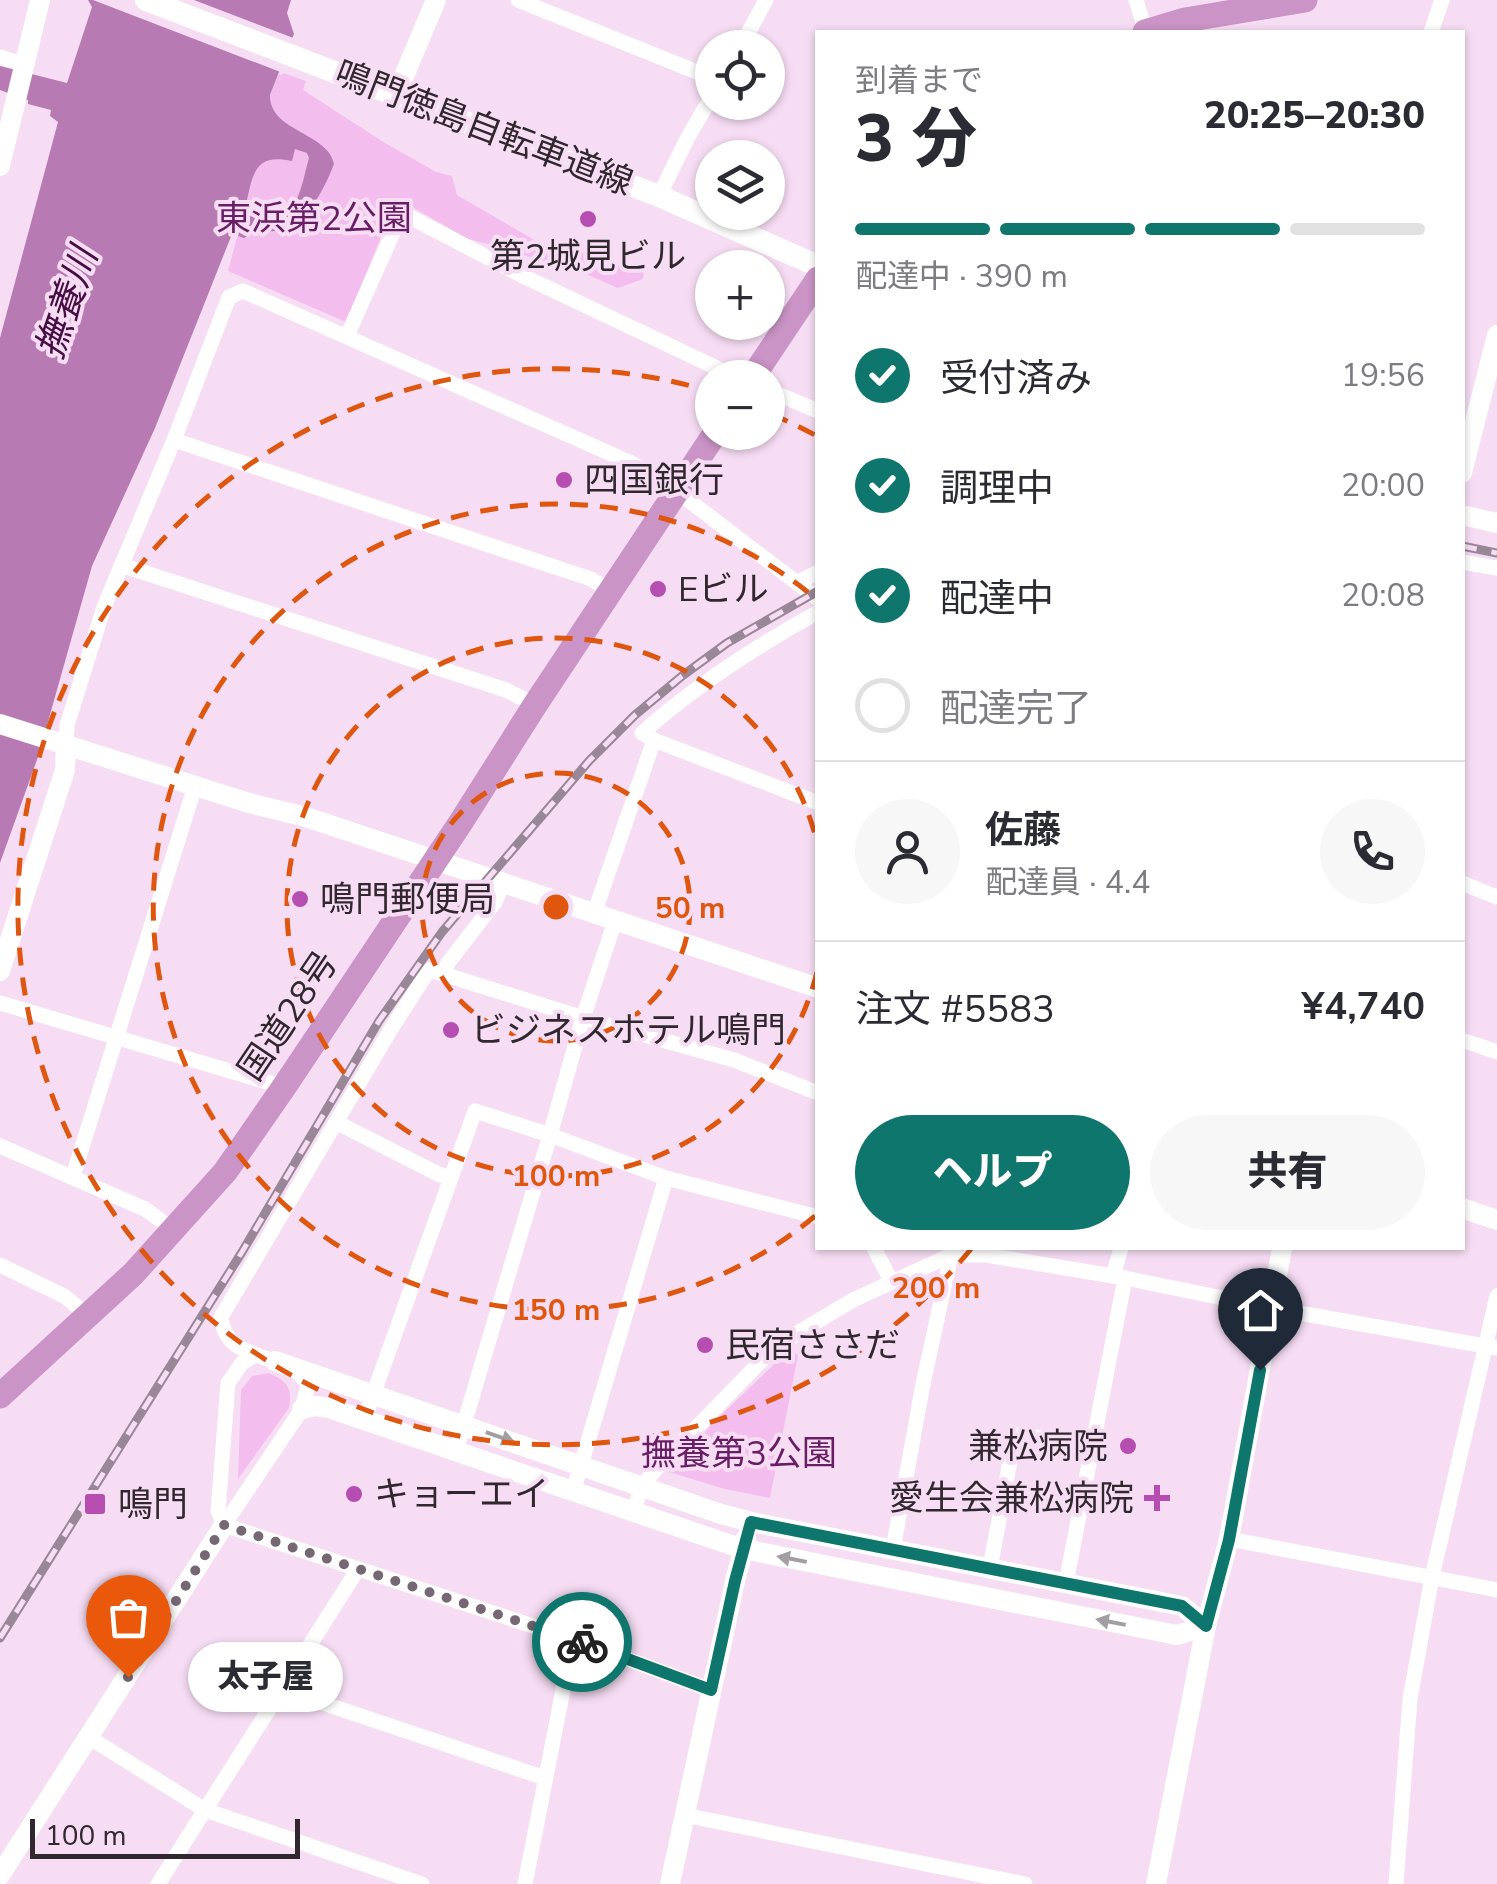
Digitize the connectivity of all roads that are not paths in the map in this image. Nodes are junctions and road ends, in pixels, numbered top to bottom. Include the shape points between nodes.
1 (40, 0) edge
2 (146, 0) edge
3 (436, 0) edge
4 (518, 0) edge
5 (766, 0) edge
6 (1136, 0) edge
7 (1305, 0) edge
8 (1442, 0) edge
9 (750, 30) edge
10 (1144, 30) edge
11 (1153, 30) edge
12 (1432, 30) edge
13 (0, 58) edge
14 (24, 68) junction
15 (695, 71) edge
16 (396, 95) junction
17 (698, 120) edge
18 (4, 133) edge
19 (0, 166) edge
20 (660, 196) junction
21 (815, 265) edge
22 (815, 284) edge
23 (1497, 335) edge
24 (347, 336) junction
25 (700, 360) edge
26 (764, 360) edge
27 (785, 397) edge
28 (1470, 403) edge
29 (815, 410) edge
30 (174, 440) junction
31 (1465, 447) edge
32 (704, 450) edge
33 (677, 492) junction
34 (1465, 517) edge
35 (1497, 523) edge
36 (1465, 563) edge
37 (121, 566) junction
38 (1497, 568) edge
39 (815, 574) edge
40 (797, 583) junction
41 (611, 591) junction
42 (815, 598) edge
43 (815, 614) edge
44 (535, 704) junction
45 (0, 724) edge
46 (654, 740) junction
47 (57, 741) junction
48 (195, 786) junction
49 (815, 802) edge
50 (435, 859) junction
51 (502, 883) junction
52 (1465, 884) edge
53 (1497, 897) edge
54 (594, 914) junction
55 (616, 922) junction
56 (0, 971) edge
57 (443, 974) junction
58 (815, 987) edge
59 (0, 1003) edge
60 (582, 1018) junction
61 (116, 1038) junction
62 (1465, 1041) edge
63 (1497, 1052) edge
64 (284, 1087) junction
65 (815, 1092) edge
66 (336, 1122) junction
67 (550, 1135) junction
68 (0, 1146) edge
69 (72, 1176) junction
70 (451, 1178) junction
71 (666, 1178) junction
72 (1465, 1209) edge
73 (815, 1216) edge
74 (1497, 1220) edge
75 (174, 1230) junction
76 (875, 1250) edge
77 (1121, 1250) edge
78 (1282, 1250) edge
79 (987, 1252) edge
80 (952, 1255) junction
81 (0, 1265) edge
82 (1119, 1277) junction
83 (890, 1281) junction
84 (1497, 1296) edge
85 (1271, 1308) junction
86 (89, 1316) junction
87 (1491, 1347) edge
88 (265, 1358) junction
89 (373, 1394) junction
90 (0, 1396) edge
91 (302, 1409) junction
92 (364, 1420) junction
93 (464, 1424) junction
94 (1091, 1446) junction
95 (456, 1452) junction
96 (582, 1465) junction
97 (642, 1486) junction
98 (572, 1492) junction
99 (633, 1512) junction
100 (751, 1522) junction
101 (224, 1525) junction
102 (1229, 1540) junction
103 (743, 1549) junction
104 (893, 1549) junction
105 (990, 1568) junction
106 (358, 1569) junction
107 (1432, 1577) junction
108 (1066, 1583) junction
109 (1497, 1590) edge
110 (1206, 1626) junction
111 (574, 1639) junction
112 (281, 1690) junction
113 (711, 1690) junction
114 (90, 1738) junction
115 (545, 1778) junction
116 (205, 1810) junction
117 (684, 1814) junction
118 (0, 1875) edge
119 (1005, 1882) edge
120 (158, 1884) edge
121 (422, 1884) edge
122 (525, 1884) edge
123 (670, 1884) edge
124 (1025, 1884) edge
125 (1156, 1884) edge
126 (1396, 1884) edge

1 - 14 street
2 - 16 main road, 鳴門徳島自転車道線
3 - 16 street
4 - 15 street
5 - 9 street
6 - 10 street
7 - 11 highway
8 - 12 street
13 - 14 street
14 - 18 street
16 - 20 main road, 鳴門徳島自転車道線
17 - 20 street
18 - 19 street
20 - 21 main road, 鳴門徳島自転車道線
22 - 26 highway
23 - 28 street
24 - 25 street via 396,224 410,217
24 - 30 street via 244,290 229,296
24 - 33 street via 627,461
27 - 29 street
28 - 31 street
30 - 37 street
30 - 41 street
32 - 33 highway, 国道28号
33 - 40 street
33 - 41 highway, 国道28号
34 - 35 street
36 - 38 street
37 - 44 street
37 - 47 street
39 - 40 street
40 - 42 street
41 - 44 highway, 国道28号
43 - 46 street via 686,696 642,733
44 - 50 highway, 国道28号
45 - 47 street
46 - 49 street
46 - 54 street
47 - 48 street
47 - 56 street via 65,770
48 - 50 street
48 - 61 street
50 - 51 street
50 - 64 highway, 国道28号
51 - 54 street
51 - 57 street
52 - 53 street
54 - 55 street
55 - 58 street
55 - 60 street
57 - 60 street
57 - 66 street via 430,970
59 - 61 street
60 - 65 street via 734,1060
60 - 67 street
61 - 64 street
61 - 69 street
62 - 63 street
64 - 75 highway, 国道28号 via 225,1172
66 - 70 street
66 - 88 street via 221,1316 222,1329 238,1347
67 - 70 street via 475,1111
67 - 71 street
67 - 93 street
68 - 69 street
69 - 75 street via 146,1209
70 - 89 street
71 - 73 street
71 - 96 street
72 - 74 street
75 - 86 highway, 国道28号
76 - 83 street
77 - 82 street
78 - 85 street
79 - 80 street
79 - 82 street
80 - 83 street
80 - 104 street
81 - 86 street
82 - 85 street
82 - 94 street
83 - 97 street via 766,1356
84 - 87 street
85 - 87 street
85 - 102 street
86 - 90 highway, 国道28号
87 - 107 street
88 - 89 street
88 - 91 street via 303,1377 308,1386
88 - 101 street via 242,1363 228,1383 218,1511
89 - 92 street
89 - 93 street
91 - 92 street via 330,1408
91 - 101 street
92 - 95 street
93 - 95 street
93 -> 96 street
94 - 105 street via 1015,1434
94 - 108 street
95 - 98 street
96 - 97 street
96 - 98 street
97 - 99 street
97 - 100 street
98 - 99 street
99 - 103 street
100 - 103 street
100 - 104 street
101 - 106 street
101 - 114 street
102 - 107 street
102 - 110 street
110 -> 103 street via 1177,1635
103 - 113 street
104 - 105 street
105 - 108 street
106 - 111 street
106 - 112 street
107 - 109 street
107 - 126 street via 1410,1699
108 - 110 street via 1182,1606
110 - 125 street
111 - 113 street
111 - 115 street
112 - 115 street
112 - 116 street
113 - 117 street
114 - 116 street
114 - 118 street
115 - 122 street
116 - 120 street
116 - 121 street
117 - 119 street
117 - 123 street
119 - 124 street

